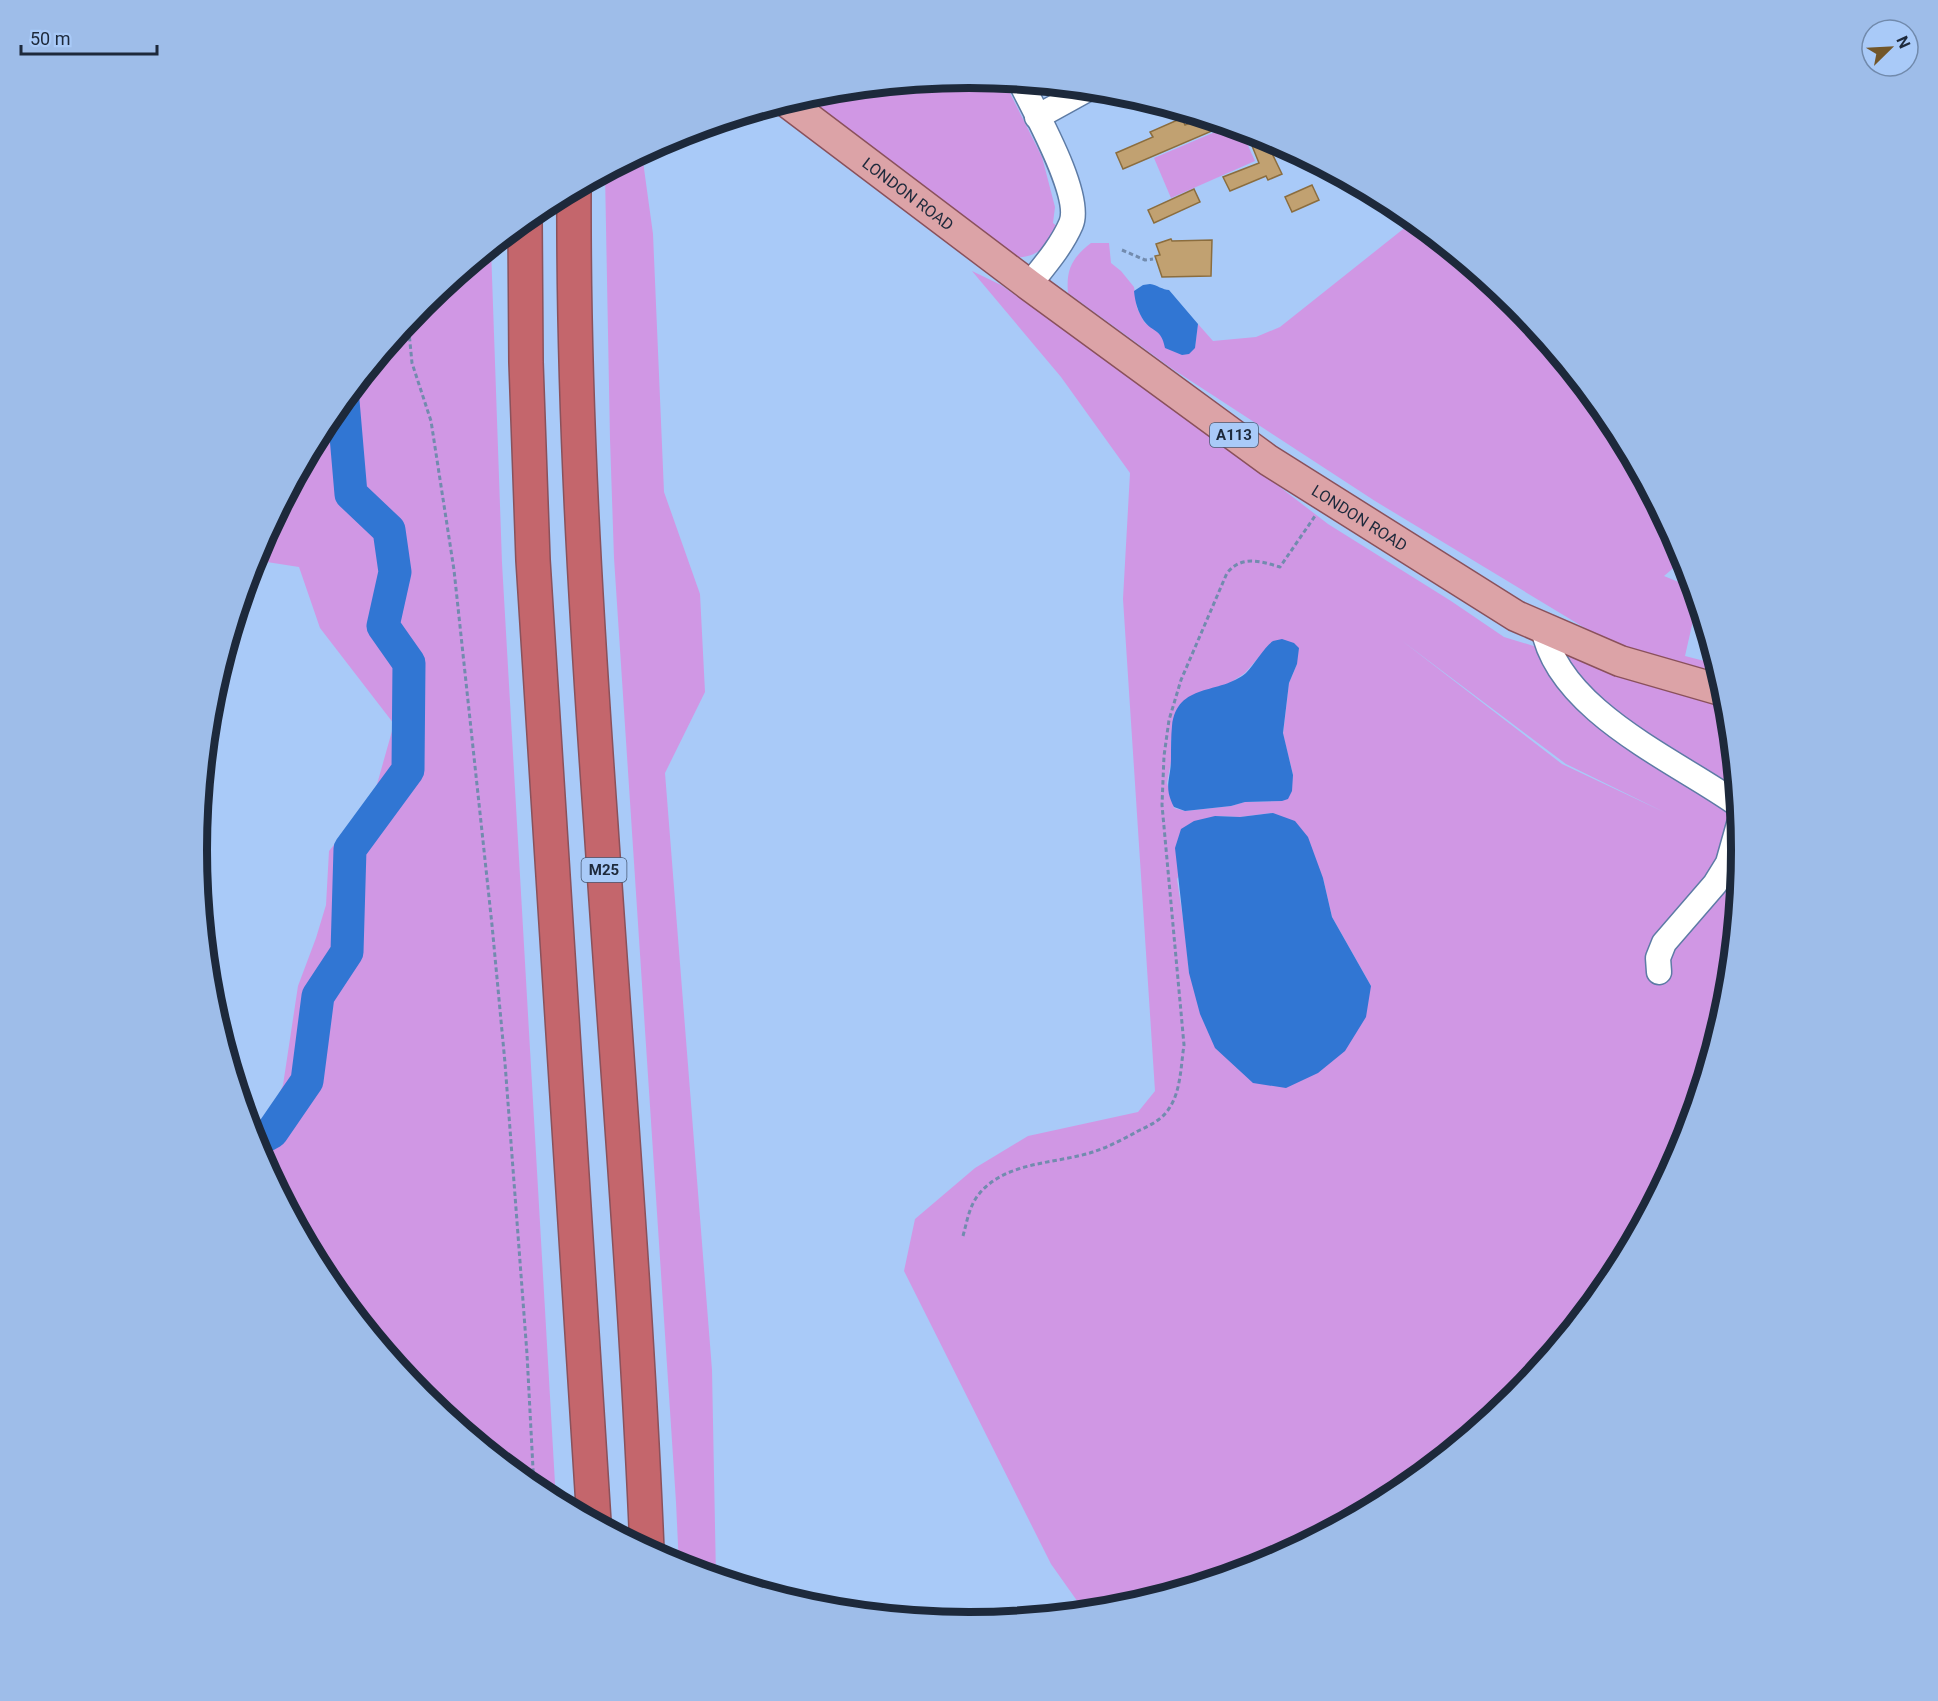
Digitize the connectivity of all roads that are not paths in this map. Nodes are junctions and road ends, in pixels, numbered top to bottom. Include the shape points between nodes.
1 (1025, 91) edge
2 (1075, 96) edge
3 (796, 109) edge
4 (1037, 117) junction
5 (574, 200) edge
6 (525, 232) edge
7 (1029, 285) junction
8 (1543, 627) junction
9 (1713, 688) edge
10 (1729, 798) edge
11 (1731, 853) edge
12 (1659, 972) dead end
13 (593, 1513) edge
14 (646, 1540) edge

1 - 4 street
2 - 4 street
3 - 7 main road, LONDON ROAD / A113
4 - 7 street via 1073,205 1072,223
5 - 14 highway, M25 via 575,363 583,564
6 - 13 highway via 528,462 536,626
7 - 8 main road, LONDON ROAD / A113 via 1268,460 1516,616
8 - 9 main road, LONDON ROAD / A113 via 1620,661
8 - 10 street via 1554,662 1599,711 1639,742
11 - 12 street via 1715,884 1664,943 1658,958

